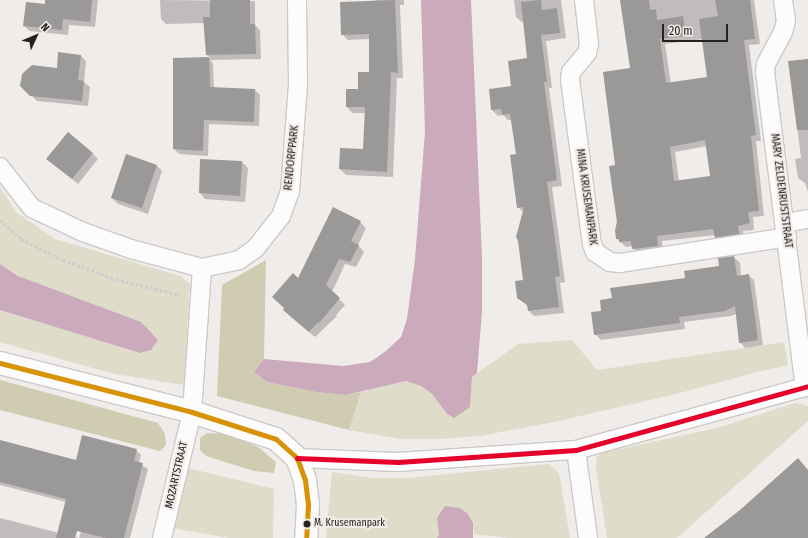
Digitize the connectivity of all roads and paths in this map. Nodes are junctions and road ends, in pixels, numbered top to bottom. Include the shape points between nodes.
1 (297, 0) edge
2 (584, 0) edge
3 (783, 0) edge
4 (0, 167) edge
5 (808, 219) edge
6 (0, 220) edge
7 (786, 230) junction
8 (202, 268) junction
9 (200, 298) junction
10 (0, 363) edge
11 (807, 387) edge
12 (192, 412) junction
13 (576, 450) junction
14 (297, 458) junction
15 (162, 538) edge
16 (306, 538) edge
17 (588, 538) edge

1 - 8 street, RENDORPPARK via 298,84 290,191 281,216 255,249 239,260
2 - 7 street, MINA KRUSEMANPARK via 589,44 587,53 571,72 570,80 595,252 610,262 620,263
3 - 7 street, MARY ZELDENRUSTSTRAAT via 786,21 784,32 766,64 765,72
4 - 8 street, RENDORPPARK via 32,208 138,252
5 - 7 street, MINA KRUSEMANPARK
6 - 9 path via 21,239 63,260 162,292
7 - 11 street, MARY ZELDENRUSTSTRAAT
8 - 9 street
9 - 12 street
10 - 12 street
11 - 13 street
12 - 14 street via 276,439
12 - 15 street, MOZARTSTRAAT
13 - 14 street via 398,462
13 - 17 street
14 - 16 street via 305,480 308,504

